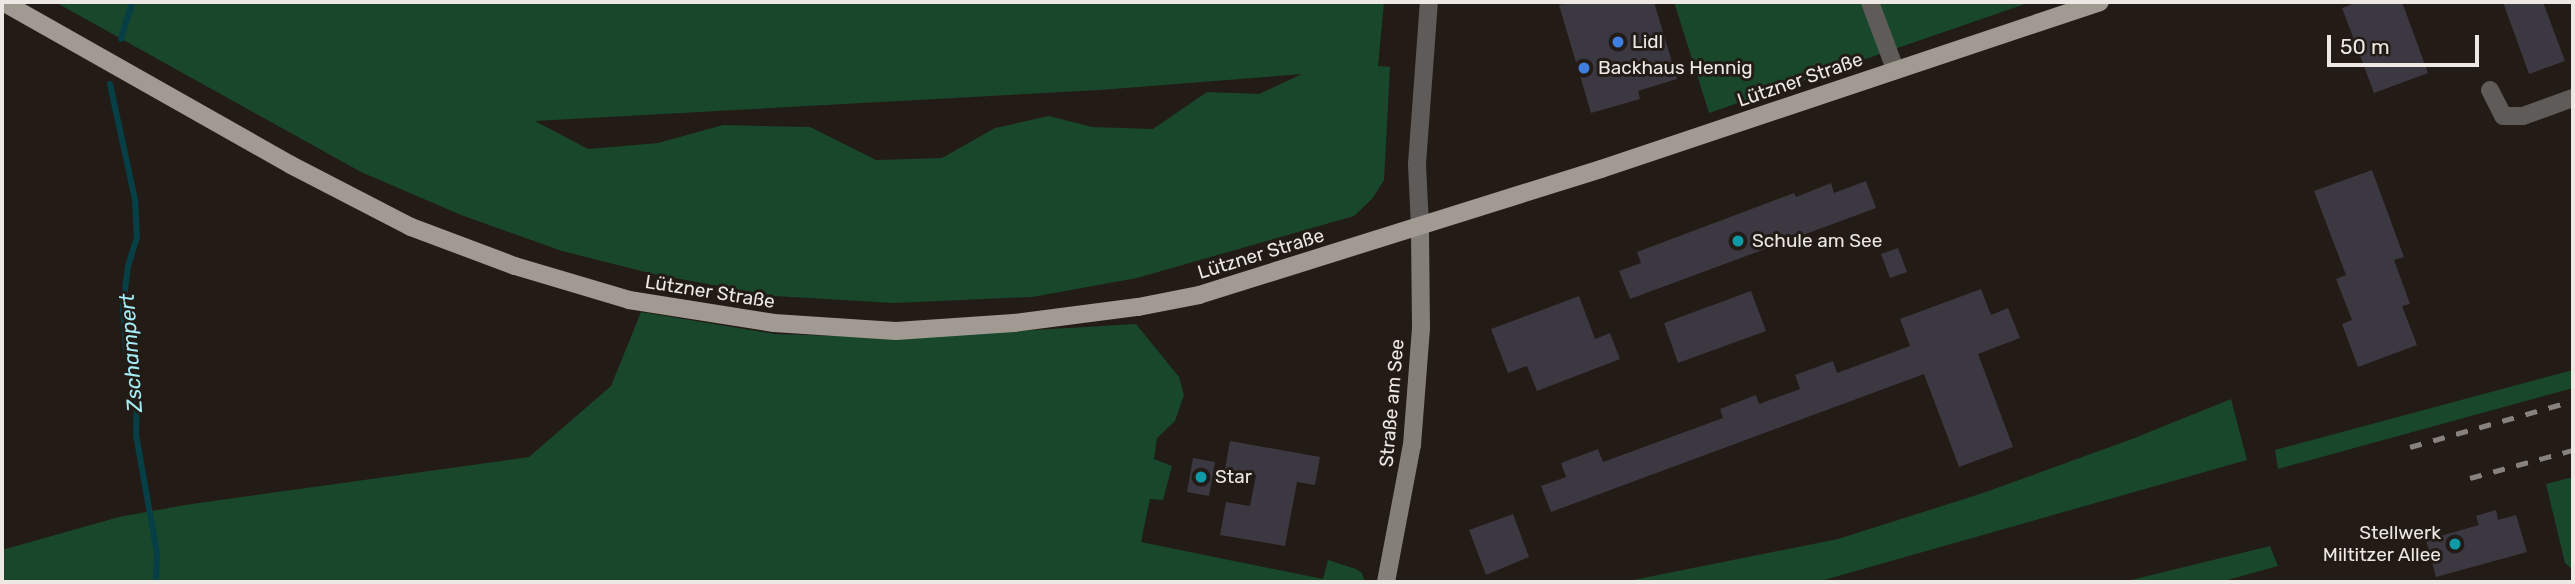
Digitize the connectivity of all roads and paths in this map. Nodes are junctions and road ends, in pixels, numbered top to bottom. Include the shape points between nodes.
1 (3, 2) edge
2 (1429, 2) edge
3 (1870, 2) edge
4 (2100, 2) edge
5 (1895, 69) junction
6 (2490, 90) dead end
7 (2573, 97) edge
8 (1420, 226) junction
9 (1386, 582) edge

1 - 8 main road, Lützner Straße via 291,165 411,227 515,266 629,300 774,323 896,331 1014,323 1187,298
2 - 8 street via 1417,163
3 - 5 street
4 - 5 main road, Lützner Straße
5 - 8 main road, Lützner Straße
6 - 7 street via 2503,116 2523,116
8 - 9 main road, Straße am See via 1420,328 1412,445

